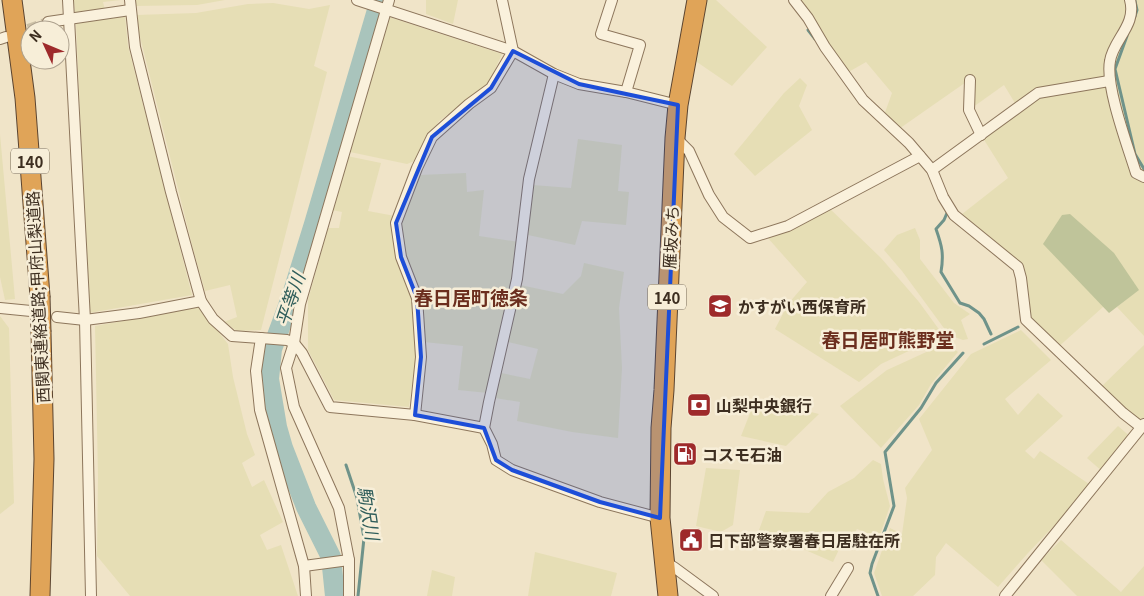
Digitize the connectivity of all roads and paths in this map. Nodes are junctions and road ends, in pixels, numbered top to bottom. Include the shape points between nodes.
1 (11, 0) edge
2 (22, 0) edge
3 (68, 0) edge
4 (357, 0) edge
5 (502, 0) edge
6 (612, 0) edge
7 (697, 0) edge
8 (794, 0) edge
9 (1130, 0) edge
10 (130, 5) edge
11 (387, 5) edge
12 (70, 18) junction
13 (59, 20) tunnel mouth
14 (7, 34) edge
15 (513, 51) junction
16 (554, 74) junction
17 (970, 80) dead end
18 (1109, 81) junction
19 (626, 92) junction
20 (25, 98) junction
21 (678, 105) junction
22 (981, 135) junction
23 (675, 138) junction
24 (920, 156) junction
25 (932, 170) junction
26 (1144, 177) edge
27 (201, 301) junction
28 (36, 304) junction
29 (0, 308) edge
30 (57, 317) dead end
31 (85, 320) junction
32 (261, 338) junction
33 (290, 341) junction
34 (415, 415) junction
35 (1143, 426) edge
36 (484, 428) junction
37 (660, 518) junction
38 (349, 560) junction
39 (664, 561) junction
40 (304, 566) junction
41 (848, 568) dead end
42 (40, 596) edge
43 (91, 596) edge
44 (306, 596) edge
45 (349, 596) edge
46 (668, 596) edge
47 (713, 596) edge
48 (830, 596) edge
49 (1005, 596) edge

1 - 14 highway, 西関東連絡道路;甲府山梨道路
2 - 20 highway
3 - 12 street
4 - 11 street
5 - 15 street
6 - 19 street via 601,34 640,45
7 - 21 highway, 雁坂みち / 140
8 - 24 street via 863,100
9 - 18 street via 1129,23 1110,60
10 - 12 street
10 - 27 street via 137,56
11 - 15 street
11 - 33 street
12 - 13 street
12 - 31 street
14 - 20 highway, 西関東連絡道路;甲府山梨道路 / 140
15 - 16 street
15 - 34 street via 491,88 432,137 396,223 401,257 417,298 421,357
16 - 19 street via 579,84
16 - 36 street via 530,180 517,279
17 - 22 street via 969,110
18 - 22 street via 1038,93
18 - 26 street via 1136,173
19 - 21 street
20 - 28 highway, 西関東連絡道路;甲府山梨道路 / 140
21 - 23 highway, 雁坂みち / 140
22 - 25 street
23 - 24 street via 689,151 723,217 750,238 788,226
23 - 37 highway, 雁坂みち / 140 via 661,428
24 - 25 street
25 - 35 street via 954,215 1018,267 1026,320 1122,413
27 - 31 street
27 - 32 street via 213,319 232,336
28 - 29 street
28 - 42 highway, 西関東連絡道路;甲府山梨道路 / 140, bridge via 41,332 44,459
30 - 31 street
31 - 43 street
32 - 33 street
32 - 40 street via 256,371 260,410
33 - 34 street via 302,353 330,407
33 - 38 street via 286,368 294,407 339,508
34 - 36 street
35 - 49 street
36 - 37 street via 496,460 512,470 600,502
37 - 39 highway, 雁坂みち / 140
38 - 40 street
38 - 45 street
39 - 46 highway, 雁坂みち / 140
39 - 47 street
40 - 44 street
41 - 48 street

